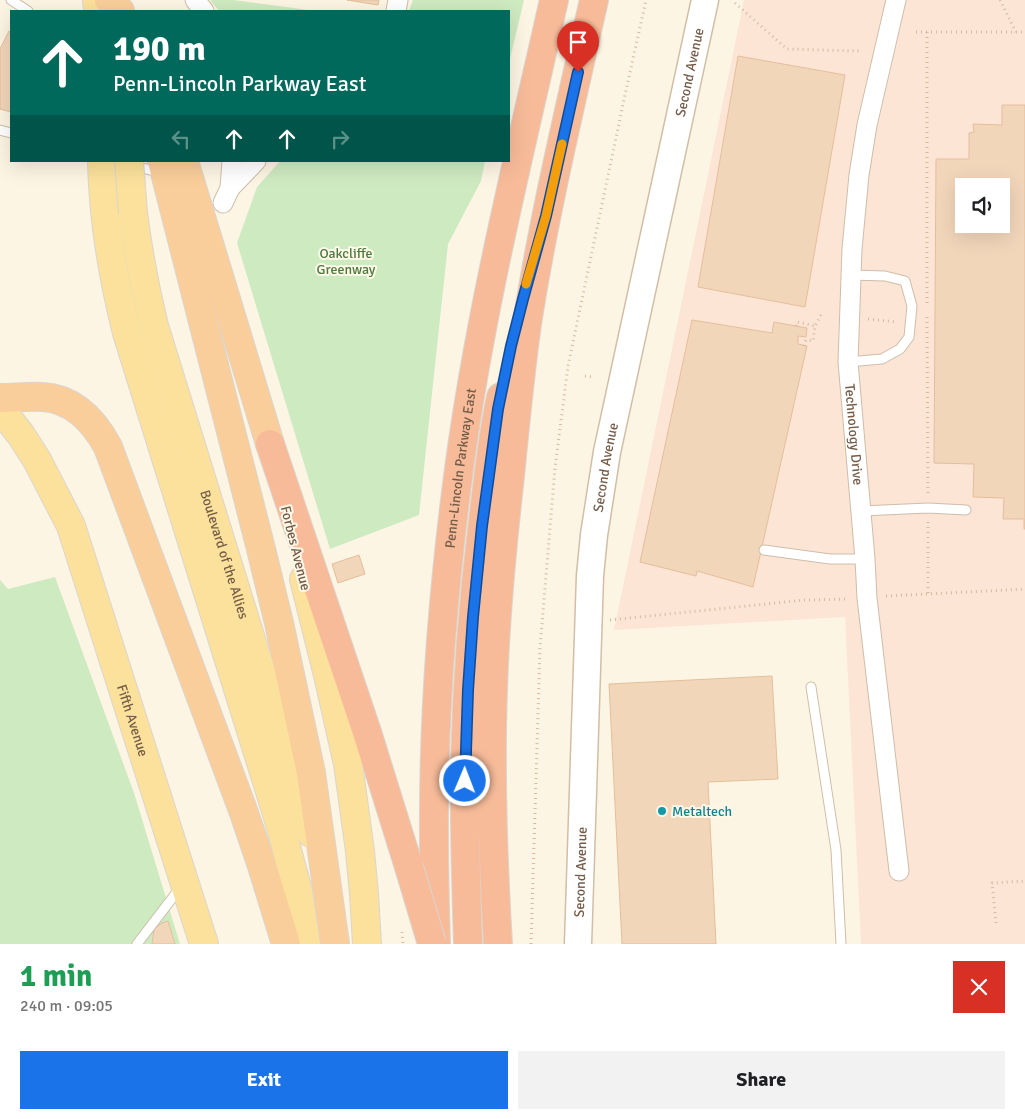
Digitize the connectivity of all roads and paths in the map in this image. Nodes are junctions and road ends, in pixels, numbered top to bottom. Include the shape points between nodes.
1 (11, 0) edge
2 (108, 0) edge
3 (195, 0) edge
4 (554, 0) edge
5 (594, 0) edge
6 (646, 0) edge
7 (705, 0) edge
8 (896, 0) edge
9 (1000, 0) edge
10 (735, 4) dead end
11 (26, 10) edge
12 (119, 10) edge
13 (203, 10) edge
14 (916, 32) dead end
15 (1016, 32) junction
16 (1025, 32) edge
17 (859, 51) dead end
18 (102, 162) edge
19 (127, 162) edge
20 (129, 162) edge
21 (232, 162) edge
22 (255, 162) edge
23 (171, 166) edge
24 (546, 216) junction
25 (850, 275) junction
26 (822, 313) dead end
27 (865, 319) dead end
28 (899, 322) dead end
29 (796, 326) dead end
30 (815, 326) junction
31 (804, 346) dead end
32 (848, 362) junction
33 (584, 376) dead end
34 (593, 377) dead end
35 (0, 398) edge
36 (0, 408) edge
37 (0, 440) edge
38 (270, 444) junction
39 (58, 500) junction
40 (966, 510) dead end
41 (861, 511) junction
42 (764, 550) dead end
43 (865, 559) junction
44 (1025, 589) edge
45 (882, 596) dead end
46 (851, 598) dead end
47 (611, 620) dead end
48 (810, 687) dead end
49 (434, 836) junction
50 (899, 871) dead end
51 (185, 881) junction
52 (1025, 881) edge
53 (996, 923) dead end
54 (333, 933) edge
55 (136, 944) edge
56 (204, 944) edge
57 (286, 944) edge
58 (306, 944) edge
59 (367, 944) edge
60 (427, 944) edge
61 (434, 944) edge
62 (468, 944) edge
63 (498, 944) edge
64 (531, 944) edge
65 (578, 944) edge
66 (841, 944) edge

1 - 11 lane
2 - 12 highway
3 - 13 street
4 - 49 highway, Penn-Lincoln Parkway East via 493,276 459,468 443,614
5 - 24 highway
6 - 64 path via 568,366 555,468 540,648
7 - 65 main road, Second Avenue via 607,452 594,535
8 - 25 street, Technology Drive via 867,125
9 - 15 path
10 - 17 path via 787,49
14 - 15 path
15 - 16 path
18 - 58 main road, Boulevard of the Allies via 110,258 127,333 278,817 298,891
19 - 23 lane
20 - 54 main road, Boulevard of the Allies, bridge via 138,251 154,326 304,809 325,886
21 - 22 street via 226,196
23 - 38 highway, Forbes Avenue
23 - 54 highway via 279,623 315,794
24 - 62 highway via 524,292 498,409 480,544 465,763
24 - 63 highway via 526,334 496,618 492,765
25 - 32 street, Technology Drive
25 - 32 lane via 885,276 905,281 912,306 909,337 900,349 882,359
26 - 30 path
27 - 28 path
29 - 30 path via 797,322
30 - 31 path via 813,341 806,340
32 - 41 street, Technology Drive
33 - 34 path
35 - 57 highway via 58,399 81,412 108,447 244,813
36 - 39 main road, Fifth Avenue via 37,460
37 - 39 main road, Fifth Avenue
38 - 59 main road, Forbes Avenue via 348,764 360,851
38 - 61 highway, bridge
39 - 51 main road, Fifth Avenue via 71,526
40 - 41 lane
41 - 43 street, Technology Drive
42 - 43 lane
43 - 50 street, Technology Drive
44 - 45 path
46 - 47 path
48 - 66 lane via 836,850
49 - 60 highway
49 - 61 highway, Penn-Lincoln Parkway East
51 - 55 lane
51 - 56 main road, Fifth Avenue
52 - 53 path via 992,883

